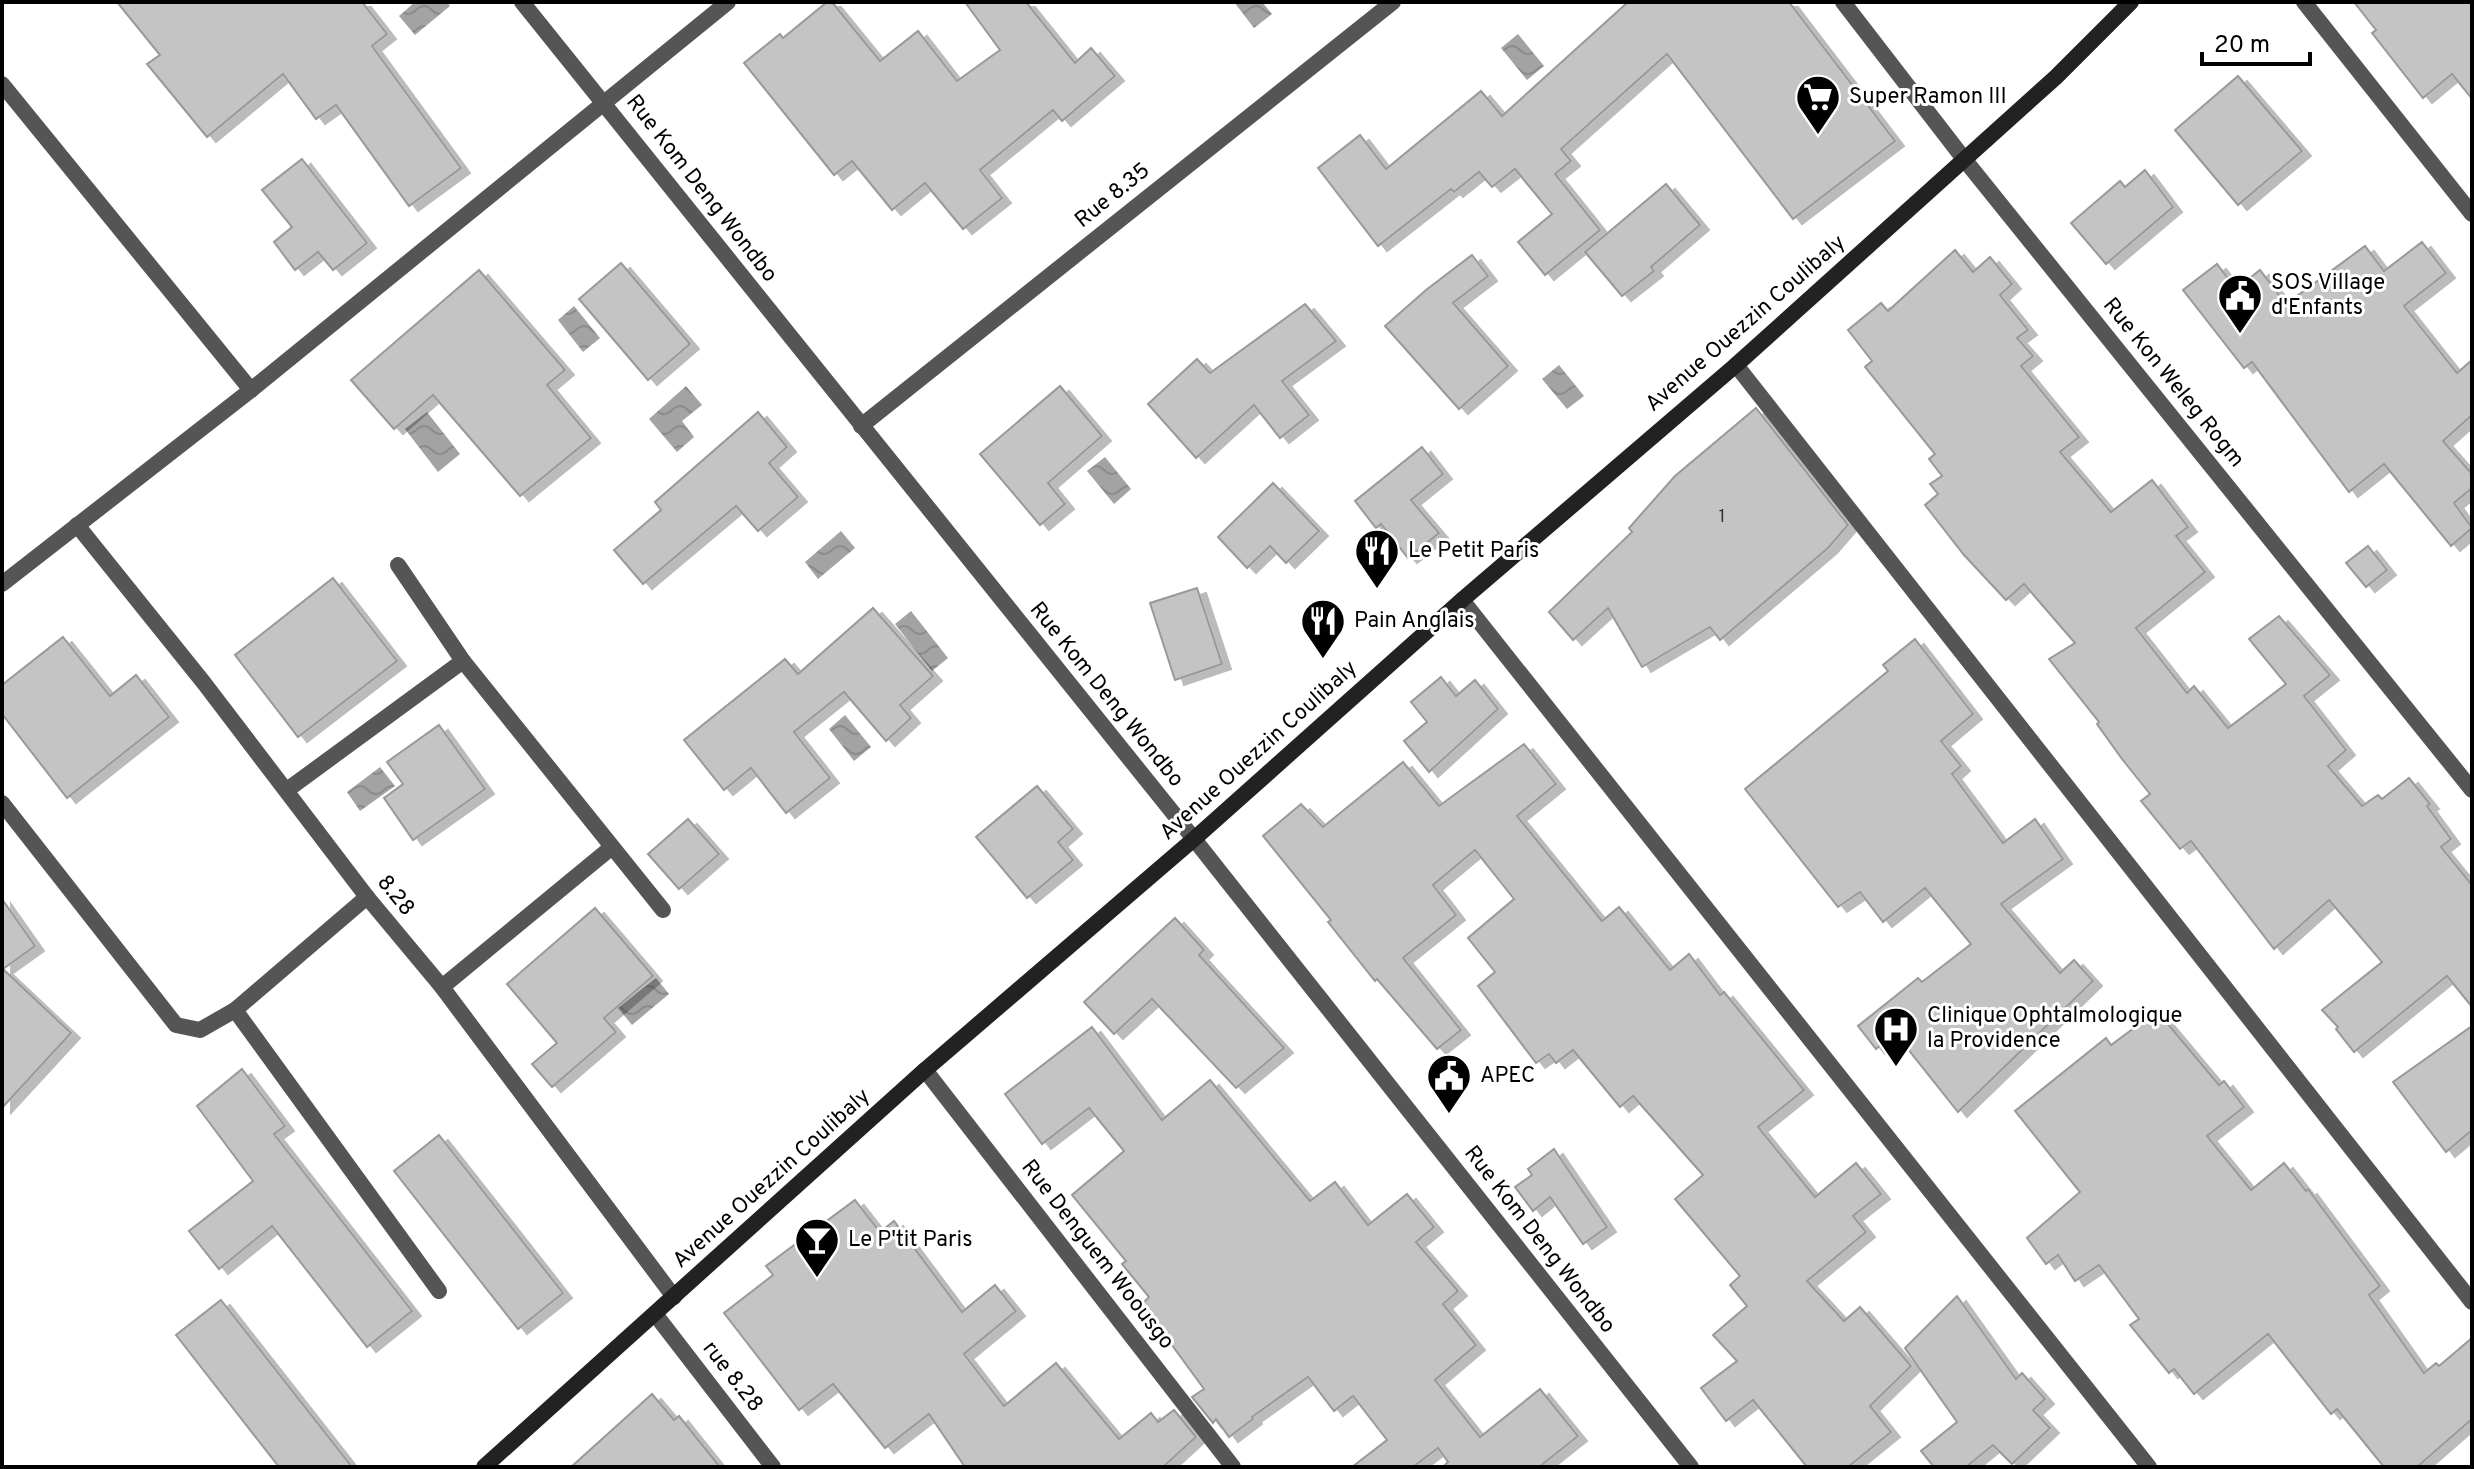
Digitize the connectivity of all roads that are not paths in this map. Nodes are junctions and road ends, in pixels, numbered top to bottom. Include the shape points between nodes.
1 (522, 2) edge
2 (728, 2) edge
3 (1393, 2) edge
4 (1843, 2) edge
5 (2131, 2) edge
6 (2304, 2) edge
7 (2, 84) edge
8 (604, 102) junction
9 (1964, 159) junction
10 (2472, 214) edge
11 (1736, 365) junction
12 (251, 390) junction
13 (861, 426) junction
14 (77, 525) junction
15 (398, 565) dead end
16 (2, 584) edge
17 (1462, 600) junction
18 (463, 661) junction
19 (287, 790) junction
20 (2472, 790) edge
21 (2, 803) edge
22 (1194, 839) junction
23 (612, 847) junction
24 (367, 897) junction
25 (663, 910) dead end
26 (442, 987) junction
27 (235, 1010) junction
28 (925, 1070) junction
29 (439, 1291) dead end
30 (674, 1297) junction
31 (2472, 1302) edge
32 (655, 1314) junction
33 (484, 1467) edge
34 (773, 1467) edge
35 (1233, 1467) edge
36 (1691, 1467) edge
37 (2149, 1467) edge

1 - 8 street, Rue Kom Deng Wondbo
2 - 8 street
3 - 13 street, Rue 8.35
4 - 9 street, Rue Kon Weleg Rogm
5 - 9 main road, Avenue Ouezzin Coulibaly
6 - 10 street
7 - 12 street
8 - 12 street
8 - 13 street, Rue Kom Deng Wondbo
9 - 11 main road, Avenue Ouezzin Coulibaly
9 - 20 street, Rue Kon Weleg Rogm
11 - 17 main road, Avenue Ouezzin Coulibaly
11 - 31 street
12 - 14 street
13 - 22 street, Rue Kom Deng Wondbo
14 - 16 street
14 - 19 street, 8.28
15 - 18 street
17 - 22 main road, Avenue Ouezzin Coulibaly
17 - 37 street
18 - 19 street
18 - 23 street
19 - 24 street, 8.28
21 - 27 street via 176,1025 200,1030
22 - 28 main road, Avenue Ouezzin Coulibaly
22 - 36 street, Rue Kom Deng Wondbo
23 - 25 street
23 - 26 street
24 - 26 street, 8.28
24 - 27 street
26 - 30 street, 8.28
27 - 29 street
28 - 30 main road, Avenue Ouezzin Coulibaly
28 - 35 street, Rue Denguem Woousgo
30 - 32 main road, Avenue Ouezzin Coulibaly
32 - 33 main road, Avenue Ouezzin Coulibaly
32 - 34 street, rue 8.28

